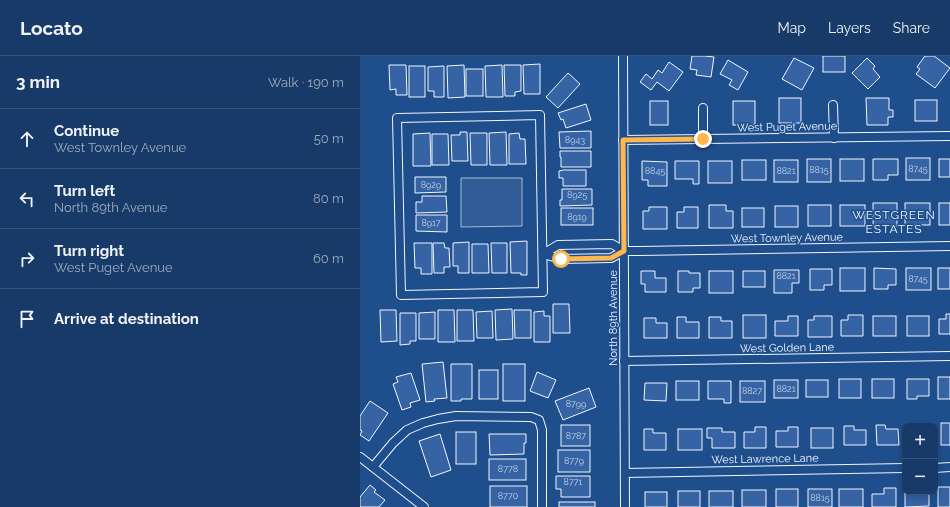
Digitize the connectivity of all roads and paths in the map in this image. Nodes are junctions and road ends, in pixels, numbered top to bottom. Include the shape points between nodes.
1 (623, 56) edge
2 (833, 105) dead end
3 (703, 108) dead end
4 (950, 136) edge
5 (834, 138) junction
6 (703, 139) junction
7 (623, 140) junction
8 (587, 244) junction
9 (950, 246) edge
10 (624, 251) junction
11 (543, 254) junction
12 (587, 258) junction
13 (950, 356) edge
14 (624, 361) junction
15 (360, 457) edge
16 (373, 467) junction
17 (950, 467) edge
18 (902, 468) edge
19 (938, 468) edge
20 (625, 473) junction
21 (424, 507) edge
22 (542, 507) edge
23 (625, 507) edge

1 - 7 street, North 89th Avenue
2 - 5 street
3 - 6 street
4 - 5 street, West Puget Avenue
5 - 6 street, West Puget Avenue
6 - 7 street, West Puget Avenue
7 - 10 street, North 89th Avenue
8 - 10 street, West Townley Avenue via 612,244
8 - 11 street, West Townley Avenue via 558,245
8 - 12 street
9 - 10 street, West Townley Avenue
10 - 12 street, West Townley Avenue via 611,258
10 - 14 street, North 89th Avenue
11 - 11 street via 544,292 401,295 397,118 540,115
11 - 12 street, West Townley Avenue via 561,259
13 - 14 street, West Golden Lane
14 - 20 street, North 89th Avenue
15 - 16 street
16 - 21 street
16 - 22 street via 407,430 423,423 456,416 530,417 539,420 542,430
17 - 19 street
18 - 20 street, West Lawrence Lane
20 - 23 street, North 89th Avenue

